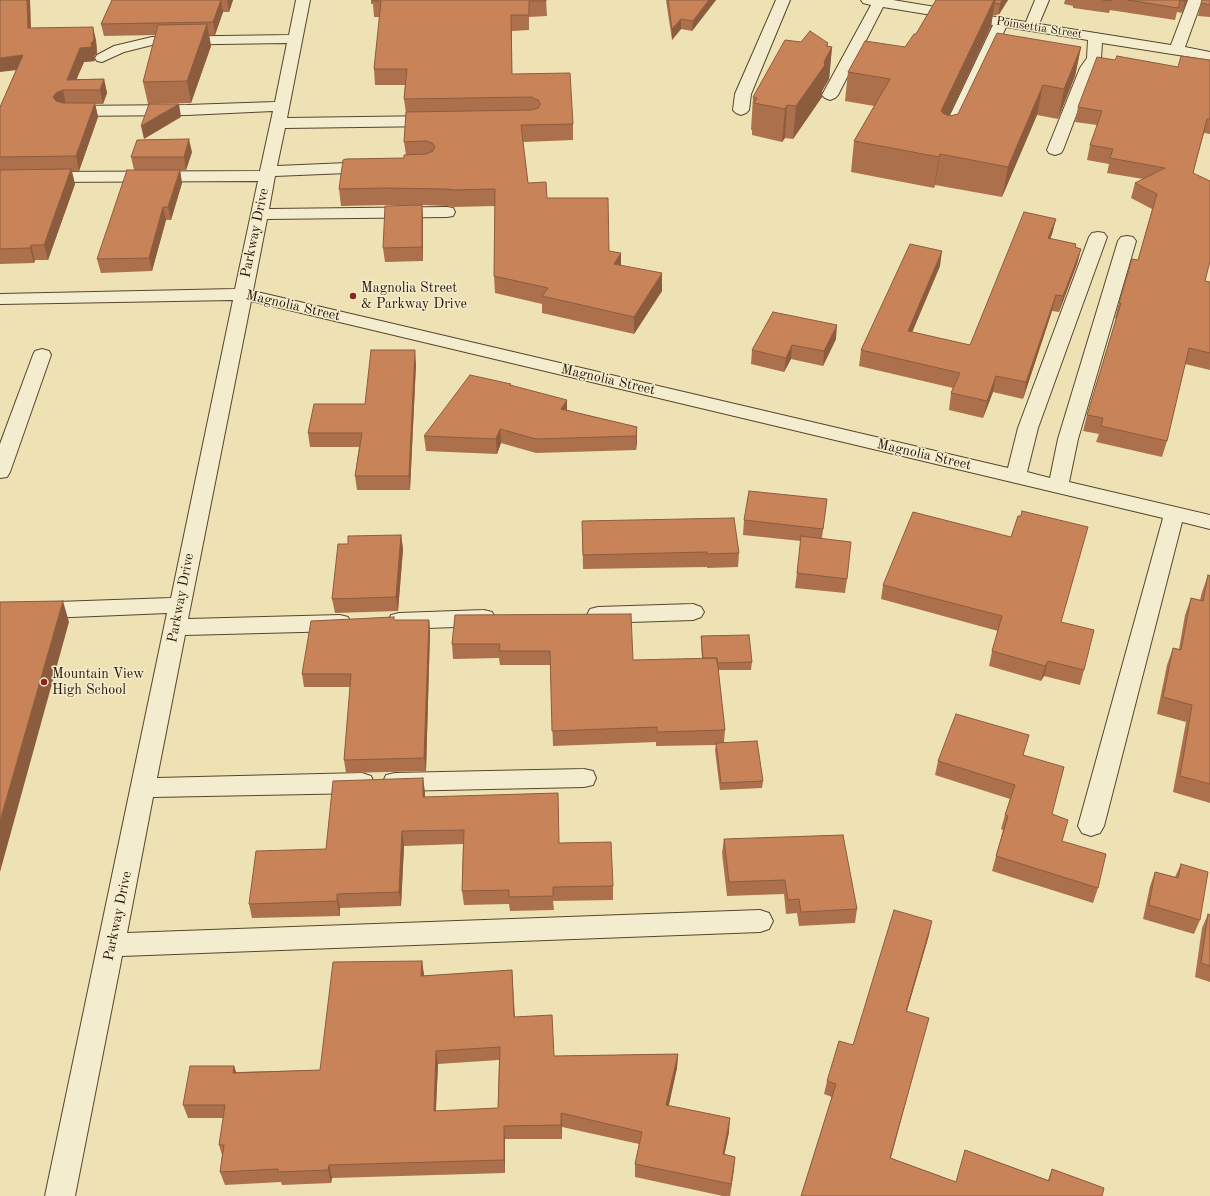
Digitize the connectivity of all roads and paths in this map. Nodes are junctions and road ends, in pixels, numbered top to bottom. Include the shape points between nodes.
1 (303, 0) edge
2 (784, 0) edge
3 (1042, 0) edge
4 (1195, 0) edge
5 (873, 1) edge
6 (949, 6) edge
7 (1001, 22) junction
8 (1030, 27) junction
9 (1095, 37) junction
10 (295, 39) junction
11 (1176, 50) junction
12 (1210, 56) edge
13 (102, 58) dead end
14 (830, 95) edge
15 (282, 106) junction
16 (741, 110) dead end
17 (66, 111) edge
18 (452, 121) edge
19 (278, 123) junction
20 (946, 140) edge
21 (1056, 150) dead end
22 (387, 166) edge
23 (268, 174) junction
24 (24, 178) edge
25 (447, 212) edge
26 (260, 214) junction
27 (1098, 237) dead end
28 (1127, 241) dead end
29 (243, 294) junction
30 (0, 299) edge
31 (42, 355) dead end
32 (0, 472) edge
33 (1016, 477) junction
34 (1058, 487) junction
35 (1174, 514) junction
36 (1210, 522) edge
37 (0, 612) edge
38 (693, 612) dead end
39 (582, 615) edge
40 (178, 616) junction
41 (502, 618) edge
42 (383, 621) edge
43 (359, 622) edge
44 (584, 778) dead end
45 (144, 788) junction
46 (1091, 826) dead end
47 (760, 921) dead end
48 (112, 945) junction
49 (60, 1196) edge

1 - 10 street, Parkway Drive
2 - 16 street via 743,94
3 - 8 street
4 - 11 street
5 - 6 street, Poinsettia Street
5 - 14 street
6 - 7 street, Poinsettia Street
7 - 8 street, Poinsettia Street
7 - 20 street
8 - 9 street, Poinsettia Street
9 - 11 street, Poinsettia Street
9 - 21 street via 1094,58 1087,68
10 - 13 street via 152,41 119,49
10 - 15 street, Parkway Drive
11 - 12 street, Poinsettia Street
15 - 17 street
15 - 19 street, Parkway Drive
18 - 19 street
19 - 23 street, Parkway Drive
22 - 23 street
23 - 24 street
23 - 26 street, Parkway Drive
25 - 26 street
26 - 29 street, Parkway Drive
27 - 33 street via 1028,428
28 - 34 street via 1068,439
29 - 30 street, Magnolia Street
29 - 33 street, Magnolia Street
29 - 40 street, Parkway Drive
31 - 32 street
33 - 34 street, Magnolia Street
34 - 35 street, Magnolia Street
35 - 36 street, Magnolia Street
35 - 46 street
37 - 40 street
38 - 39 street
40 - 43 street
40 - 45 street, Parkway Drive
41 - 42 street
44 - 45 street
45 - 48 street, Parkway Drive
47 - 48 street
48 - 49 street, Parkway Drive

